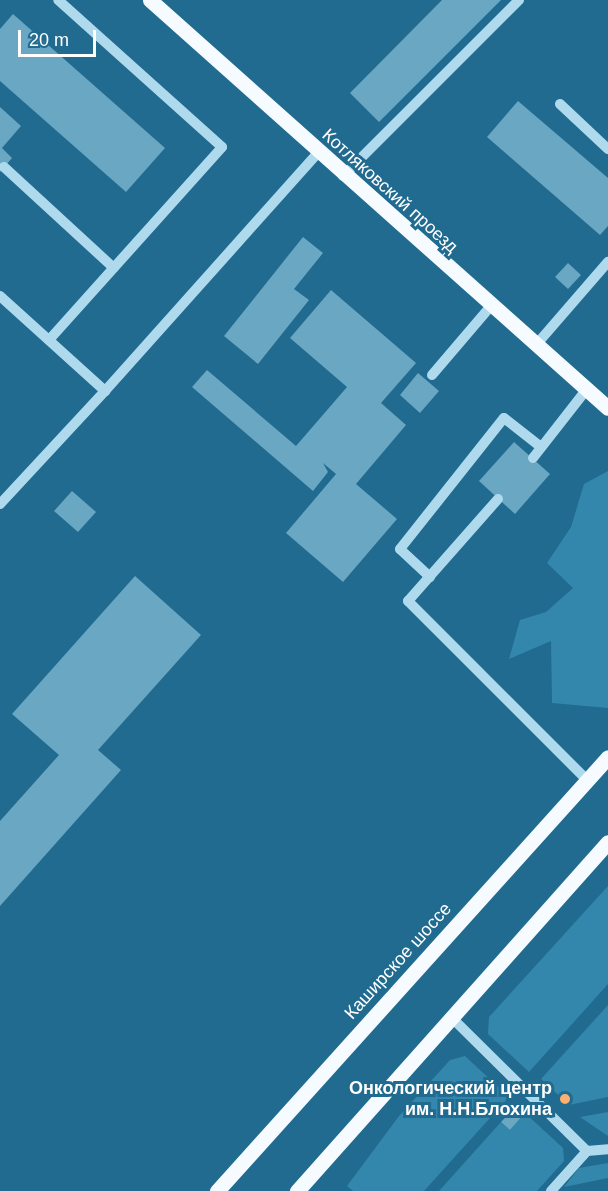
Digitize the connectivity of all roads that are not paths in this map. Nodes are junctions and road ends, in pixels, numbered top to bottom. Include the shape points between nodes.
1 (58, 0) edge
2 (150, 0) edge
3 (519, 0) edge
4 (560, 104) dead end
5 (608, 149) edge
6 (318, 153) junction
7 (4, 167) dead end
8 (344, 176) junction
9 (608, 262) edge
10 (114, 268) junction
11 (0, 296) edge
12 (491, 306) junction
13 (49, 340) junction
14 (536, 345) junction
15 (432, 375) dead end
16 (587, 389) junction
17 (105, 391) junction
18 (608, 407) edge
19 (541, 447) junction
20 (532, 458) dead end
21 (498, 499) dead end
22 (0, 504) edge
23 (430, 577) junction
24 (608, 757) edge
25 (587, 780) junction
26 (608, 842) edge
27 (451, 1017) junction
28 (608, 1149) edge
29 (587, 1152) junction
30 (217, 1191) edge
31 (297, 1191) edge
32 (551, 1191) edge

1 - 10 lane via 222,147
2 - 6 main road, Котляковский проезд
3 - 8 lane
4 - 5 lane
6 - 8 main road, Котляковский проезд
6 - 17 lane
7 - 10 lane
8 - 12 main road, Котляковский проезд
9 - 14 lane
10 - 13 lane
11 - 13 lane
12 - 14 main road, Котляковский проезд
12 - 15 lane
13 - 17 lane
14 - 16 main road, Котляковский проезд
16 - 18 main road, Котляковский проезд
16 - 19 lane
17 - 22 lane
19 - 20 lane
19 - 23 lane via 504,418 400,549
21 - 23 lane
23 - 25 lane via 408,601
24 - 25 main road, Каширское шоссе
25 - 30 main road, Каширское шоссе
26 - 27 main road
27 - 29 lane
27 - 31 main road
28 - 29 lane
29 - 32 lane

